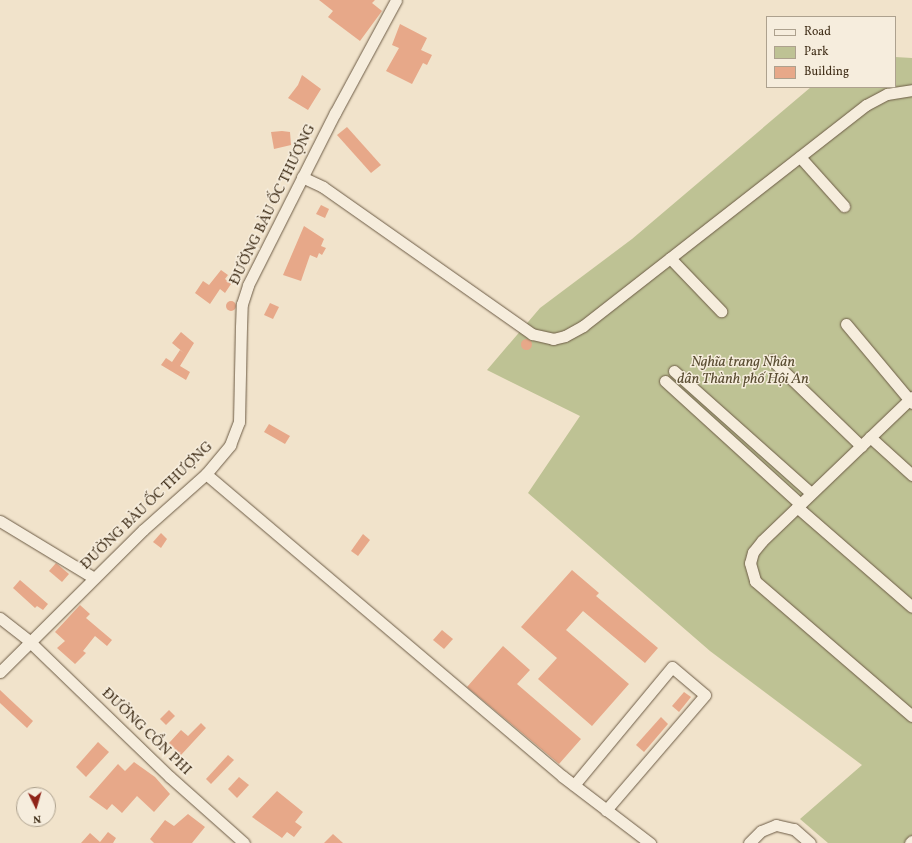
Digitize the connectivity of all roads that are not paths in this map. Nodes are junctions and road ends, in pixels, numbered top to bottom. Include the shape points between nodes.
1 (396, 0) edge
2 (912, 90) edge
3 (800, 157) junction
4 (302, 177) junction
5 (844, 206) dead end
6 (670, 258) junction
7 (721, 311) dead end
8 (846, 324) dead end
9 (772, 360) dead end
10 (674, 370) dead end
11 (665, 381) dead end
12 (911, 400) edge
13 (870, 437) junction
14 (861, 446) junction
15 (206, 474) junction
16 (912, 475) edge
17 (811, 493) junction
18 (798, 506) junction
19 (0, 521) edge
20 (94, 578) junction
21 (912, 607) edge
22 (0, 618) edge
23 (29, 640) junction
24 (0, 672) edge
25 (912, 716) edge
26 (574, 785) junction
27 (606, 810) junction
28 (244, 843) edge
29 (650, 843) edge
30 (749, 843) edge
31 (810, 843) edge

1 - 4 street, ĐƯỜNG BÀU ỐC THƯỢNG
2 - 3 street via 887,94 866,105
3 - 5 street
3 - 6 street
4 - 6 street via 323,187 532,334 544,339 564,336 582,326
4 - 15 street, ĐƯỜNG BÀU ỐC THƯỢNG via 248,285 242,304 240,327 239,422 230,445
6 - 7 street
8 - 12 street
9 - 14 street
10 - 17 street
11 - 18 street
12 - 13 street
13 - 14 street
13 - 16 street
14 - 17 street
15 - 20 street, ĐƯỜNG BÀU ỐC THƯỢNG
15 - 26 street
17 - 18 street
18 - 21 street
18 - 25 street via 753,552 751,572 755,581
19 - 20 street
20 - 23 street, ĐƯỜNG BÀU ỐC THƯỢNG
22 - 23 street, ĐƯỜNG CỒN PHI
23 - 24 street, ĐƯỜNG BÀU ỐC THƯỢNG
23 - 28 street, ĐƯỜNG CỒN PHI via 170,777
26 - 27 street
26 - 27 street via 672,667 705,695
27 - 29 street
30 - 31 street via 761,831 776,825 794,829

